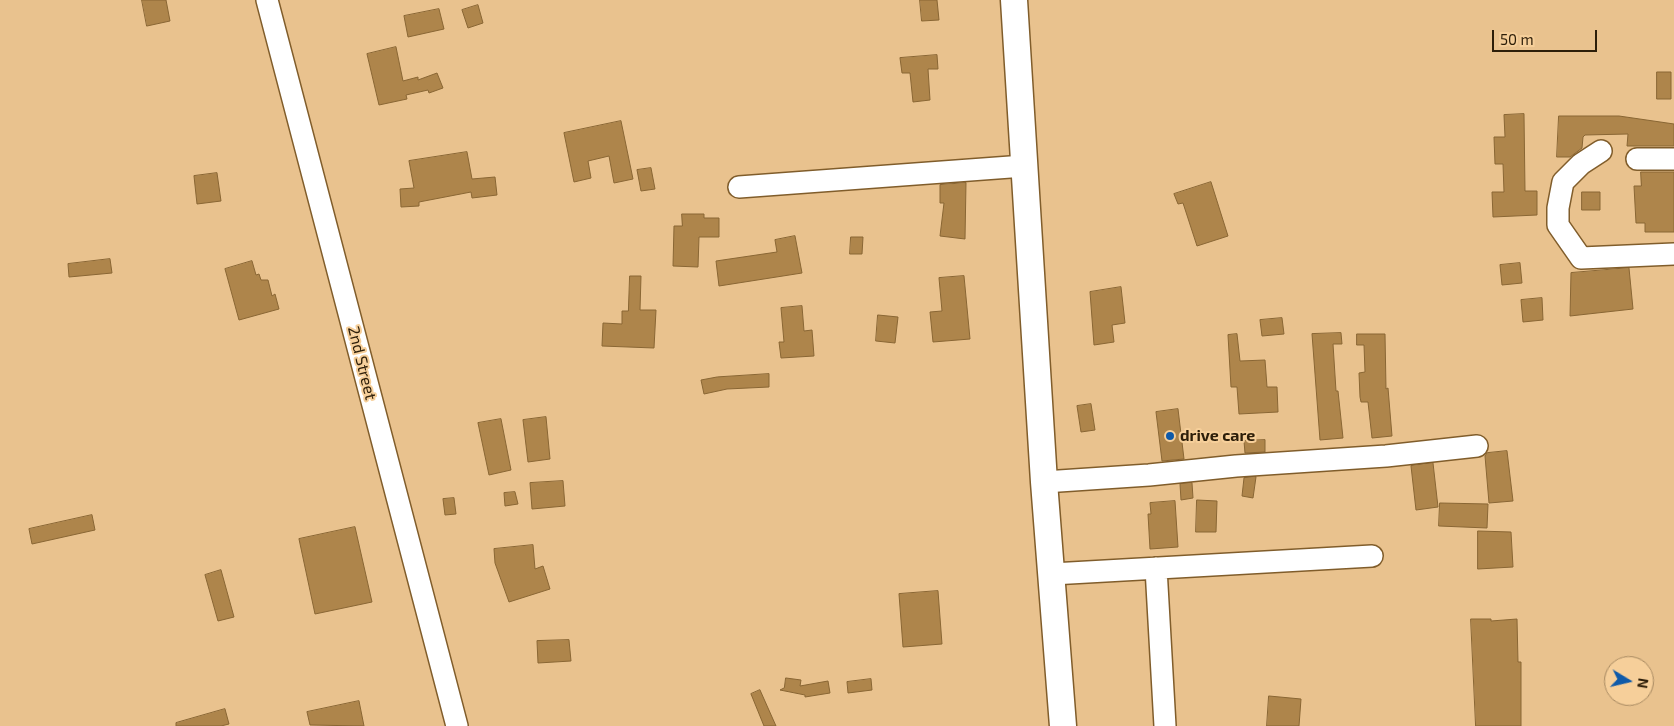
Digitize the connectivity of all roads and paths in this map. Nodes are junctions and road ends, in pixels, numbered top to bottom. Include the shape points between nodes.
1 (267, 0) edge
2 (1014, 0) edge
3 (1601, 152) dead end
4 (1637, 159) dead end
5 (1674, 159) edge
6 (1024, 166) junction
7 (739, 187) dead end
8 (1674, 254) edge
9 (1477, 446) dead end
10 (1044, 482) junction
11 (1372, 556) dead end
12 (1156, 568) junction
13 (1052, 574) junction
14 (458, 726) edge
15 (1063, 726) edge
16 (1165, 726) edge

1 - 14 street, 2nd Street
2 - 6 main road
3 - 8 street via 1563,182 1558,208 1558,225 1581,258
4 - 5 street
6 - 7 street
6 - 10 main road
9 - 10 street
10 - 13 main road
11 - 12 street
12 - 13 street
12 - 16 street
13 - 15 main road

